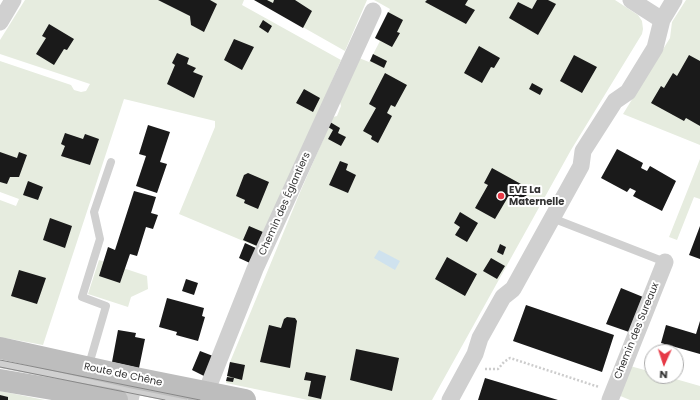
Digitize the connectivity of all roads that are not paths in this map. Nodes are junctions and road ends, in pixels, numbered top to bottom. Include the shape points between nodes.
1 (13, 0) edge
2 (631, 0) edge
3 (674, 0) edge
4 (373, 11) dead end
5 (662, 20) junction
6 (0, 22) edge
7 (111, 162) dead end
8 (552, 218) junction
9 (665, 262) joint
10 (0, 348) edge
11 (0, 364) edge
12 (0, 380) edge
13 (85, 381) junction
14 (129, 392) edge
15 (204, 396) edge
16 (611, 396) edge
17 (183, 400) edge
18 (246, 400) edge
19 (450, 400) edge

1 - 6 street
2 - 5 street
3 - 5 street
4 - 15 street, Chemin des Églantiers via 256,269
5 - 8 street via 655,48 628,92 615,102 583,151 582,166
7 - 13 lane via 94,212 100,239 82,297 106,306
8 - 9 lane
8 - 19 street via 513,289 503,297 480,338 475,354
9 - 16 street, Chemin des Sureaux
10 - 13 main road, Route de Chêne
11 - 13 lane
12 - 13 main road, Route de Chêne
13 - 14 main road, Route de Chêne
14 - 15 main road, Route de Chêne
14 - 17 lane
15 - 18 main road, Route de Chêne

